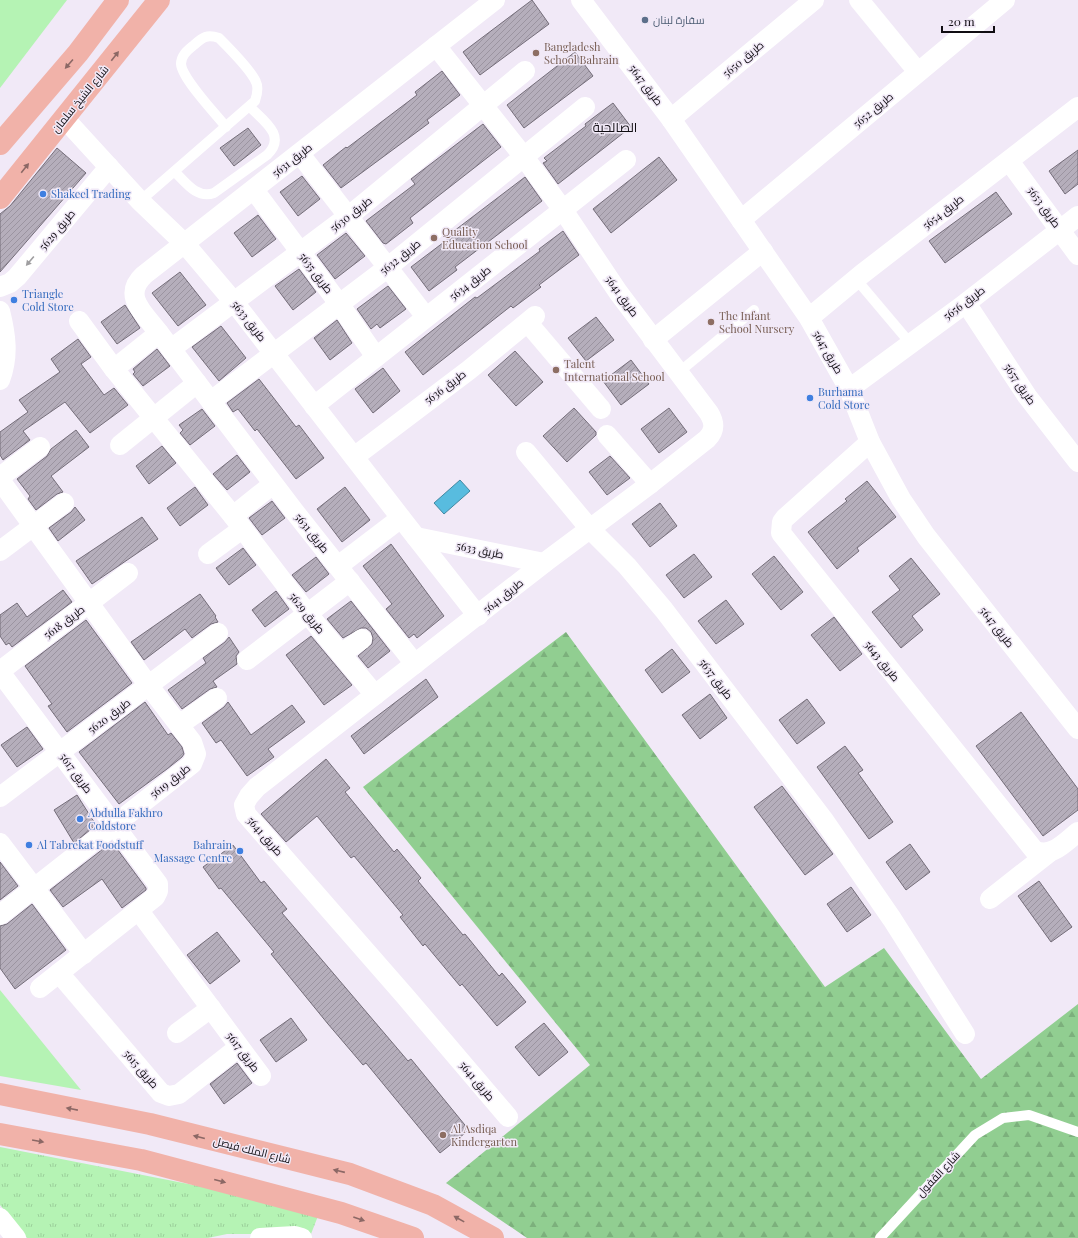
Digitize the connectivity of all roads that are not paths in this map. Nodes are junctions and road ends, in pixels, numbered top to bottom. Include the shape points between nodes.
1 (118, 0) edge
2 (159, 0) edge
3 (494, 0) edge
4 (582, 0) edge
5 (814, 0) edge
6 (859, 0) edge
7 (1005, 0) edge
8 (436, 46) junction
9 (525, 71) dead end
10 (918, 72) junction
11 (482, 104) junction
12 (250, 107) junction
13 (1078, 107) edge
14 (586, 108) dead end
15 (671, 118) junction
16 (65, 119) junction
17 (226, 127) junction
18 (0, 144) edge
19 (300, 154) junction
20 (524, 157) junction
21 (626, 160) dead end
22 (1009, 160) junction
23 (109, 167) junction
24 (175, 172) junction
25 (254, 190) junction
26 (0, 198) edge
27 (140, 201) junction
28 (563, 210) junction
29 (1078, 216) edge
30 (348, 217) junction
31 (741, 220) junction
32 (1060, 230) junction
33 (185, 244) junction
34 (763, 251) junction
35 (300, 252) junction
36 (1078, 255) edge
37 (387, 268) junction
38 (856, 279) junction
39 (0, 287) edge
40 (234, 302) junction
41 (966, 303) junction
42 (340, 304) junction
43 (754, 310) dead end
44 (0, 312) edge
45 (426, 317) junction
46 (809, 318) junction
47 (79, 321) dead end
48 (159, 333) junction
49 (654, 340) junction
50 (910, 343) junction
51 (171, 349) junction
52 (274, 353) junction
53 (376, 357) junction
54 (2, 369) edge
55 (114, 369) junction
56 (678, 373) junction
57 (197, 383) junction
58 (849, 389) junction
59 (211, 401) junction
60 (314, 406) junction
61 (601, 409) dead end
62 (154, 418) junction
63 (607, 435) dead end
64 (870, 442) junction
65 (120, 445) dead end
66 (40, 447) dead end
67 (526, 452) dead end
68 (354, 457) junction
69 (1078, 462) edge
70 (0, 477) edge
71 (0, 480) edge
72 (273, 484) junction
73 (650, 484) junction
74 (64, 503) dead end
75 (401, 518) junction
76 (237, 522) junction
77 (33, 526) junction
78 (590, 529) junction
79 (416, 537) junction
80 (0, 551) edge
81 (208, 554) dead end
82 (544, 563) junction
83 (338, 566) junction
84 (128, 573) dead end
85 (350, 581) junction
86 (90, 602) junction
87 (307, 613) junction
88 (478, 616) junction
89 (218, 633) dead end
90 (362, 639) dead end
91 (341, 654) junction
92 (246, 660) dead end
93 (415, 664) junction
94 (0, 672) edge
95 (149, 686) junction
96 (375, 695) junction
97 (217, 698) dead end
98 (179, 726) junction
99 (1078, 729) edge
100 (60, 752) junction
101 (0, 797) edge
102 (114, 824) junction
103 (1078, 832) edge
104 (0, 843) edge
105 (1050, 852) junction
106 (34, 888) junction
107 (990, 899) dead end
108 (138, 911) junction
109 (0, 915) edge
110 (84, 954) junction
111 (59, 973) junction
112 (40, 988) dead end
113 (211, 1008) junction
114 (177, 1033) dead end
115 (965, 1034) dead end
116 (239, 1047) junction
117 (261, 1076) dead end
118 (0, 1094) edge
119 (508, 1117) dead end
120 (1078, 1132) edge
121 (0, 1134) edge
122 (0, 1218) edge
123 (16, 1238) edge
124 (260, 1238) edge
125 (302, 1238) edge
126 (413, 1238) edge
127 (493, 1238) edge
128 (880, 1238) edge

1 -> 18 main road via 78,54
16 -> 2 main road, شارع الشيخ سلمان
3 - 8 street, طريق 5631
4 - 15 street, طريق 5647
5 - 15 street, طريق 5650
6 - 10 street
7 - 10 street, طريق 5652
8 - 11 street, طريق 5641
8 - 19 street, طريق 5631
9 - 11 street, طريق 5630
10 - 31 street, طريق 5652
11 - 20 street, طريق 5641
11 - 30 street, طريق 5630
12 - 17 lane
12 - 17 lane via 256,101 256,82 218,38 212,35 204,36 183,56 181,64 188,80
12 - 24 lane via 274,132 276,140 273,149 267,155 209,194 193,189
13 - 22 street, طريق 5654
14 - 20 street, طريق 5632
15 - 31 street, طريق 5647
16 - 23 street, طريق 5633
26 -> 16 main road, شارع الشيخ سلمان
17 - 24 lane
19 - 25 street, طريق 5631
19 - 30 street
20 - 28 street, طريق 5641
20 - 37 street, طريق 5632
21 - 28 street, طريق 5634
22 - 32 street, طريق 5653
22 - 38 street, طريق 5654
23 - 27 street, طريق 5633
23 -> 39 street, طريق 5629 via 17,277
24 - 27 lane
25 - 33 street, طريق 5631
25 - 35 street, طريق 5635
27 - 33 street, طريق 5633
28 - 45 street, طريق 5634
28 - 49 street, طريق 5641
29 - 32 street, طريق 5656
30 - 35 street, طريق 5630
30 - 37 street
31 - 34 street, طريق 5647
32 - 36 street, طريق 5653
32 - 41 street, طريق 5656
33 - 40 street, طريق 5633
33 - 48 street, طريق 5631 via 144,275 134,289 138,305
34 - 46 street, طريق 5647
34 - 49 street
35 - 40 street, طريق 5630
35 - 42 street, طريق 5635
37 - 42 street, طريق 5632
37 - 45 street
38 - 46 street, طريق 5654
38 - 50 lane
40 - 51 street, طريق 5630
40 - 52 street, طريق 5633
41 - 50 street, طريق 5656
41 - 69 street, طريق 5657 via 1028,396
42 - 52 street, طريق 5632
42 - 53 street, طريق 5635
43 - 56 lane
44 - 54 street via 6,339
45 - 53 street, طريق 5634
46 - 58 street, طريق 5647
47 - 55 street, طريق 5629
48 - 51 street, طريق 5631
48 - 55 street
49 - 56 street, طريق 5641
50 - 58 street, طريق 5656
51 - 57 street, طريق 5631
52 - 59 street, طريق 5632
52 - 60 street, طريق 5633
53 - 60 street, طريق 5634
55 - 62 street, طريق 5629
56 - 73 street, طريق 5641 via 712,418 713,430 707,439
57 - 59 street, طريق 5631
57 - 62 street
58 - 64 street, طريق 5647
59 - 72 street, طريق 5631
60 - 68 street, طريق 5633
61 - 68 street, طريق 5636 via 531,319
62 - 65 street
62 - 76 street, طريق 5629
63 - 73 street
64 - 99 street, طريق 5647 via 901,500 926,536
64 - 105 street, طريق 5643 via 785,518 781,533 1030,845 1039,853
66 - 70 street
67 - 78 street, طريق 5637
68 - 75 street, طريق 5633
71 - 77 street, طريق 5619
72 - 76 street
72 - 83 street, طريق 5631
73 - 78 street, طريق 5641
74 - 77 street
75 - 79 street, طريق 5633
75 - 83 street
76 - 81 street
76 - 87 street, طريق 5629
77 - 80 street
77 - 86 street, طريق 5619
78 - 82 street, طريق 5641
78 - 115 street, طريق 5637 via 627,566 669,616 823,819 892,919
79 - 82 street, طريق 5633
79 - 88 street, طريق 5633
82 - 88 street, طريق 5641
83 - 85 street, طريق 5631
84 - 86 street, طريق 5618
85 - 87 street
85 - 93 street, طريق 5631
86 - 94 street, طريق 5618
86 - 95 street, طريق 5619
87 - 91 street, طريق 5629
87 - 92 street
88 - 93 street, طريق 5641
89 - 95 street, طريق 5620
90 - 91 street
91 - 96 street, طريق 5629
93 - 96 street, طريق 5641
94 - 100 street, طريق 5617
95 - 98 street, طريق 5619
95 - 100 street, طريق 5620
96 - 119 street, طريق 5641 via 257,787 244,806 246,814
97 - 98 street
98 - 102 street, طريق 5619 via 196,750 192,764
100 - 101 street, طريق 5620
100 - 102 street, طريق 5617
102 - 106 street, طريق 5619
102 - 108 street, طريق 5617 via 158,884 155,897
103 - 105 street
104 - 106 street
105 - 107 street
106 - 109 street, طريق 5619
106 - 110 street
108 - 110 street, طريق 5617
108 - 113 street, طريق 5617
110 - 111 street, طريق 5617
111 - 112 street, طريق 5617
111 - 116 street, طريق 5615 via 161,1092 170,1096 179,1094
113 - 114 street
113 - 116 street, طريق 5617
116 - 117 street, طريق 5617
127 -> 118 main road, شارع الملك فيصل via 433,1205 350,1174 150,1124
120 - 128 lane, شارع القفول via 1061,1124 1028,1115 1003,1118 975,1135
121 -> 126 main road via 141,1160 341,1213
122 - 123 street
124 - 125 street

